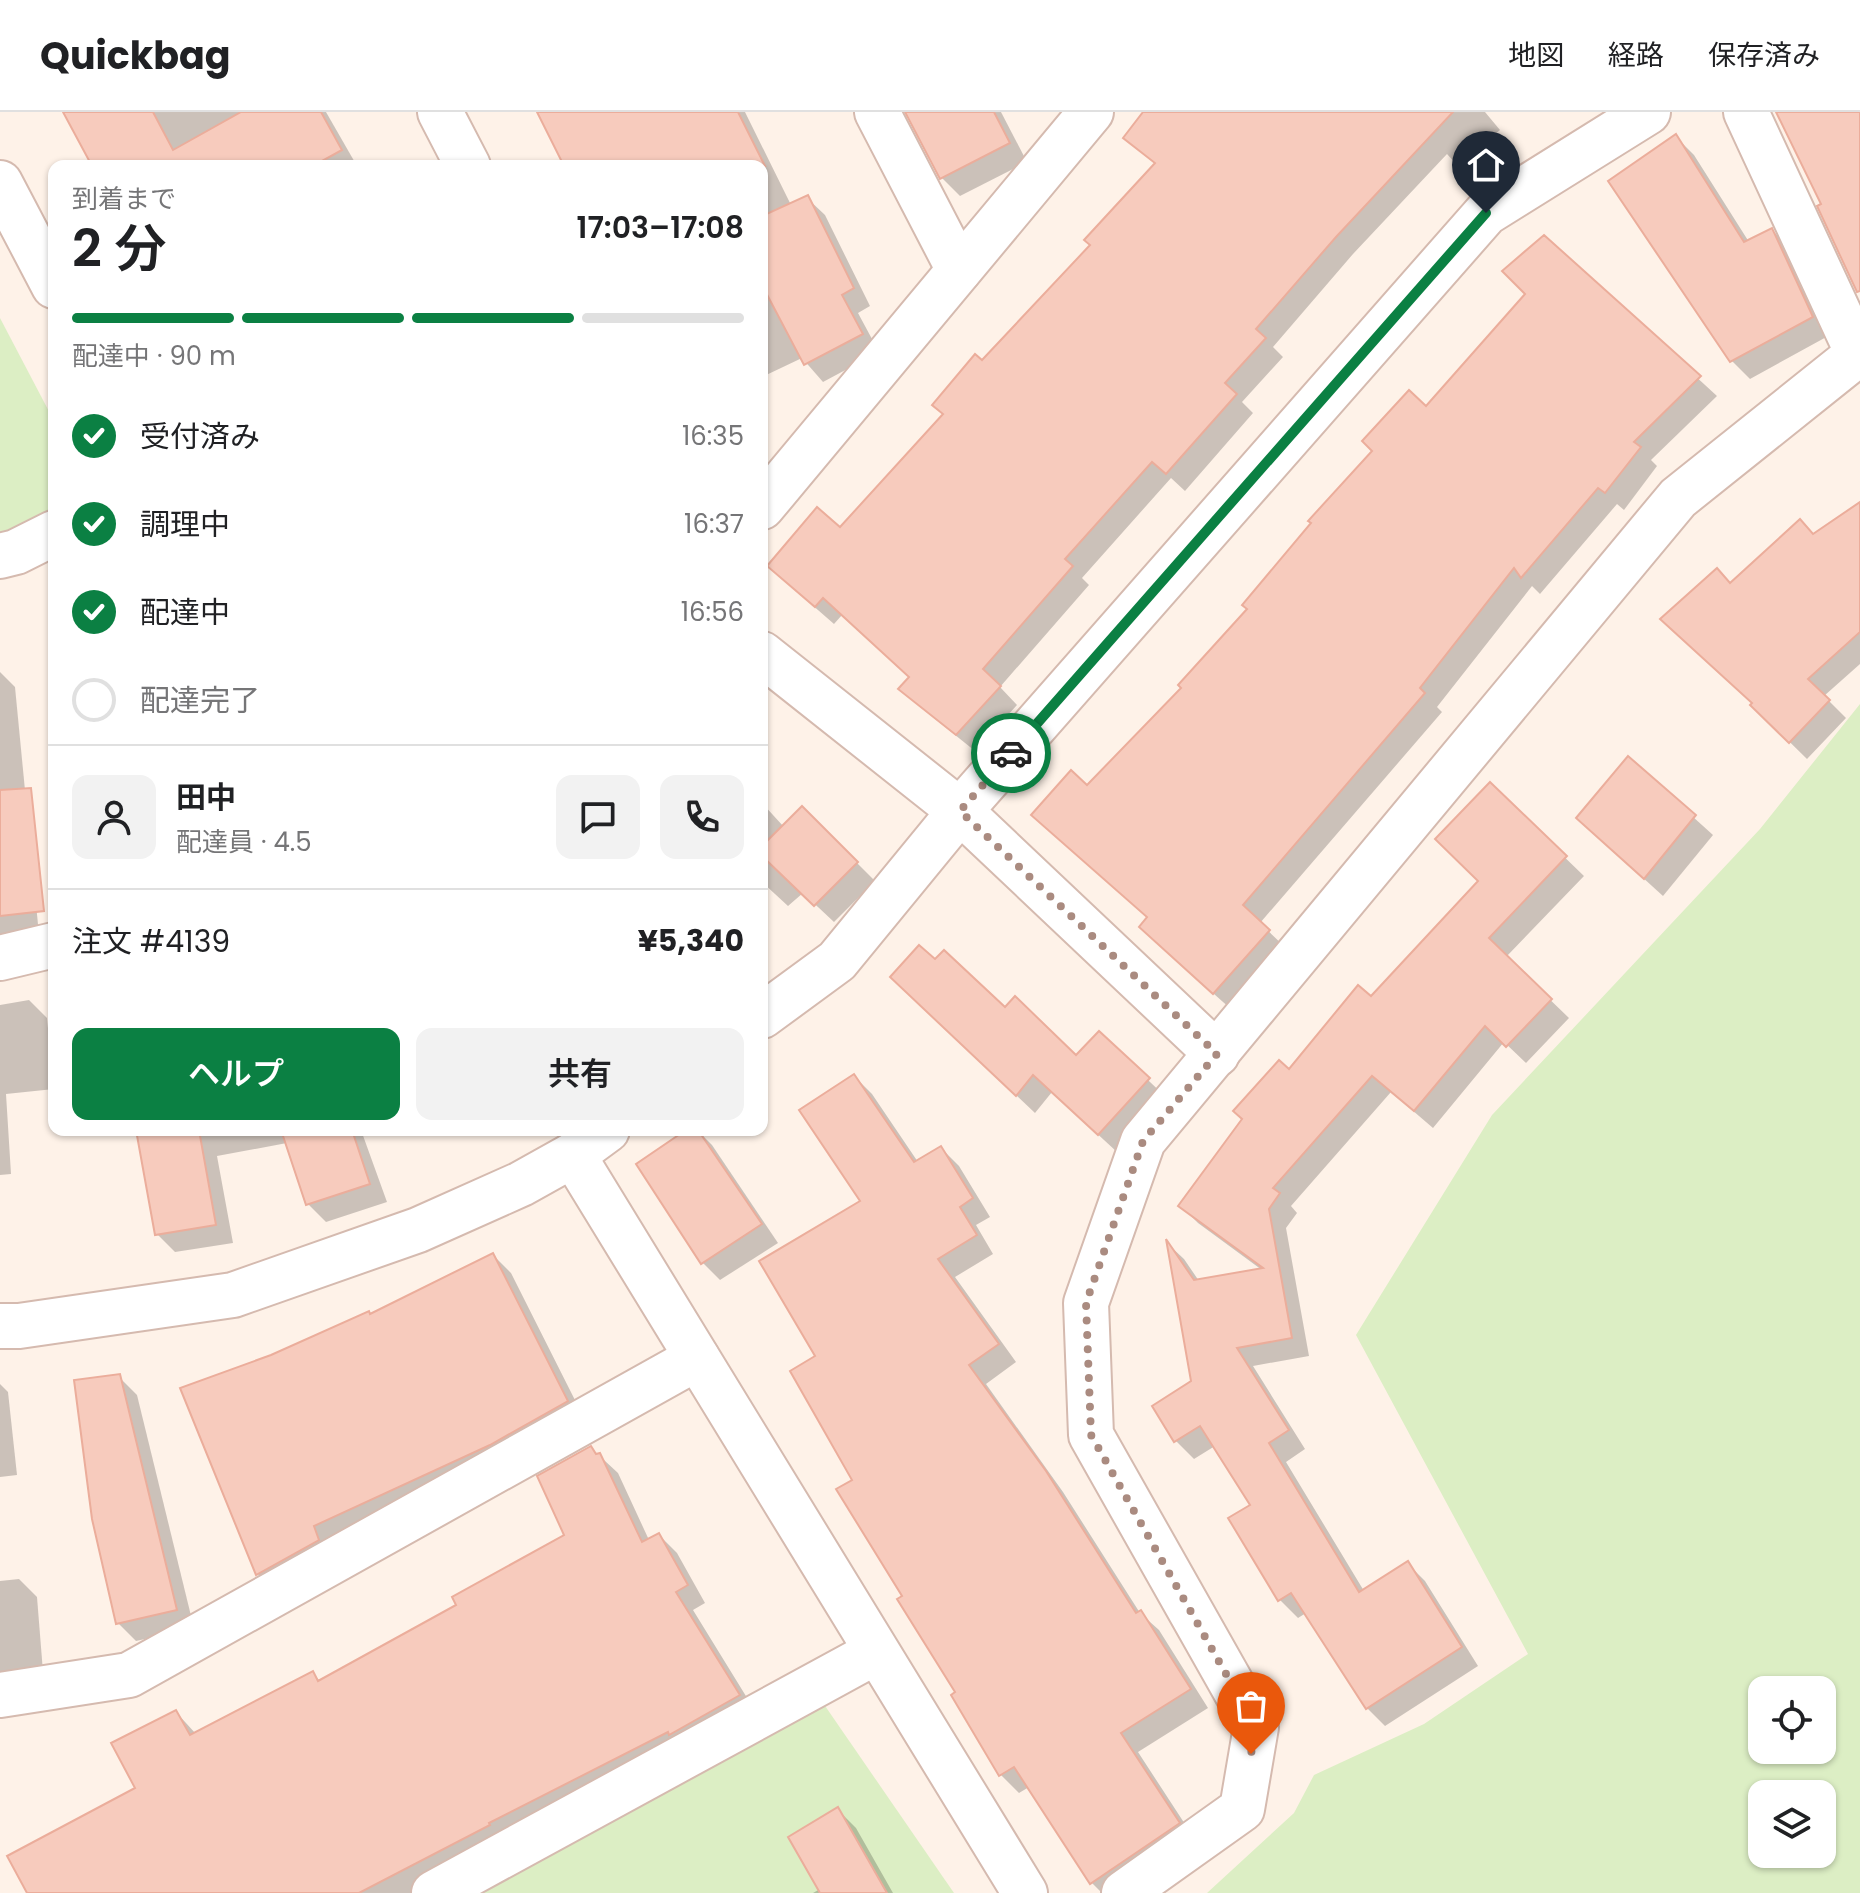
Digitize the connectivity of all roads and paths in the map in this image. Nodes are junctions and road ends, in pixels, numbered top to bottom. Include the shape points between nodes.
1 (440, 112) edge
2 (877, 112) edge
3 (1091, 112) edge
4 (1648, 112) edge
5 (1746, 112) edge
6 (465, 160) edge
7 (0, 183) edge
8 (959, 270) junction
9 (48, 275) edge
10 (768, 500) edge
11 (48, 536) edge
12 (0, 556) edge
13 (768, 659) edge
14 (960, 811) junction
15 (48, 946) edge
16 (0, 958) edge
17 (768, 1012) edge
18 (1217, 1054) junction
19 (590, 1142) edge
20 (0, 1326) edge
21 (697, 1358) junction
22 (876, 1652) junction
23 (0, 1695) edge
24 (434, 1893) edge
25 (1025, 1893) edge
26 (1124, 1893) edge

1 - 6 street
2 - 8 street
3 - 8 street
4 - 14 street via 1486,213
5 - 18 street via 1858,354 1678,498
7 - 9 street
8 - 10 street
11 - 12 street
13 - 14 street
14 - 17 street via 837,961
14 - 18 street
15 - 16 street
18 - 26 street via 1143,1141 1086,1303 1091,1435 1256,1727 1242,1809
19 - 20 street via 521,1184 418,1230 233,1295
19 - 21 street
21 - 22 street
21 - 23 street via 129,1675
22 - 24 street
22 - 25 street

